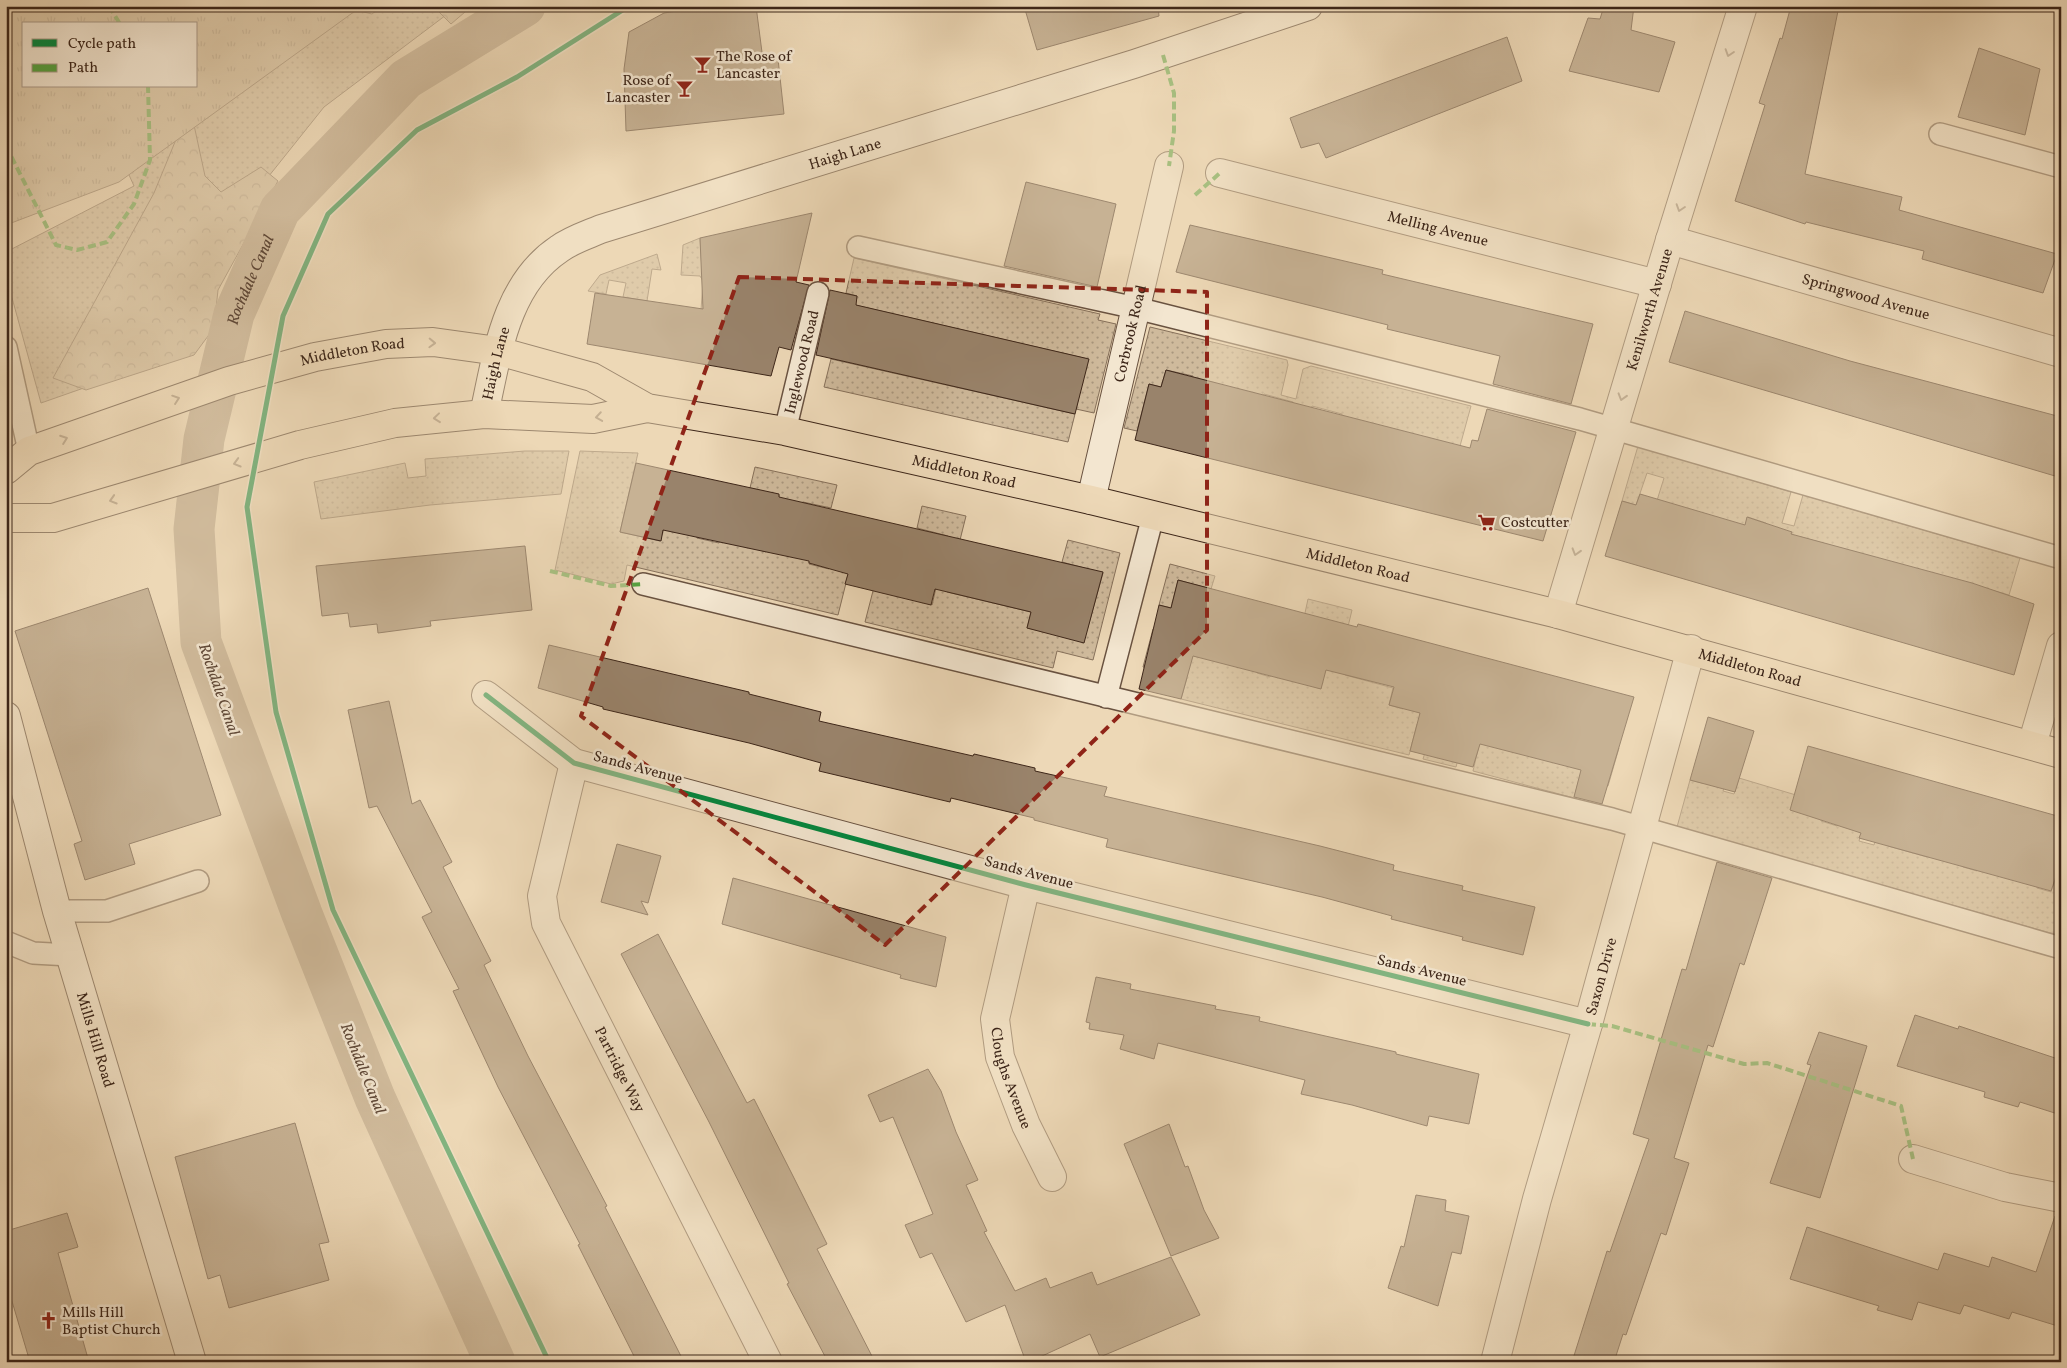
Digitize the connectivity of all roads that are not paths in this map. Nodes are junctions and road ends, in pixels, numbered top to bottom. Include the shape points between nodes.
1 (1308, 6) edge
2 (1744, 6) edge
3 (1940, 134) dead end
4 (1170, 166) dead end
5 (2061, 168) edge
6 (1220, 173) dead end
7 (1670, 240) junction
8 (858, 246) dead end
9 (1657, 284) junction
10 (818, 293) dead end
11 (1136, 308) junction
12 (6, 347) edge
13 (498, 351) junction
14 (2061, 353) edge
15 (647, 408) junction
16 (484, 414) junction
17 (1612, 430) junction
18 (785, 431) junction
19 (29, 451) junction
20 (6, 470) edge
21 (1091, 500) junction
22 (1153, 516) junction
23 (6, 518) edge
24 (2061, 558) edge
25 (643, 584) dead end
26 (1558, 614) junction
27 (2061, 646) edge
28 (1691, 649) junction
29 (486, 695) dead end
30 (1106, 697) junction
31 (6, 716) edge
32 (2032, 745) junction
33 (2061, 754) edge
34 (574, 763) junction
35 (1641, 827) junction
36 (198, 881) dead end
37 (1026, 885) junction
38 (57, 911) junction
39 (6, 942) edge
40 (2061, 948) edge
41 (70, 955) junction
42 (1588, 1024) junction
43 (1913, 1158) dead end
44 (1052, 1177) dead end
45 (2061, 1198) edge
46 (192, 1362) edge
47 (768, 1362) edge
48 (1495, 1362) edge

1 - 13 street, Haigh Lane via 1134,64 601,229 559,249 532,275 510,311
2 -> 7 street, Kenilworth Avenue
3 - 5 lane
4 - 11 street, Corbrook Road
6 - 9 street, Melling Avenue
7 - 9 street, Kenilworth Avenue
7 - 14 street, Springwood Avenue
8 - 11 lane
9 -> 17 street, Kenilworth Avenue
10 - 18 lane, Inglewood Road
11 - 17 lane via 1580,419
11 - 21 street, Corbrook Road
12 - 19 lane
13 - 15 main road, Middleton Road via 592,377
13 - 16 street, Haigh Lane
19 -> 13 main road, Middleton Road via 229,381 315,357 386,344 433,342
15 -> 16 main road, Middleton Road via 593,419
15 - 18 main road, Middleton Road
16 -> 23 main road, Middleton Road via 395,422 300,445 53,518
17 - 24 lane
17 -> 26 street, Kenilworth Avenue
18 - 21 main road, Middleton Road
19 - 20 main road, Middleton Road
21 - 22 main road, Middleton Road
22 - 26 main road, Middleton Road
22 - 30 lane
25 - 30 lane
26 - 28 main road, Middleton Road
27 - 32 street
28 - 32 main road, Middleton Road
28 - 35 street, Saxon Drive
29 - 34 street, Sands Avenue
30 - 35 lane
31 - 38 street, Mills Hill Road
32 - 33 main road, Middleton Road
34 - 37 street, Sands Avenue
34 - 47 street, Partridge Way via 542,896 546,923
35 - 40 lane
35 - 42 street, Saxon Drive
36 - 38 lane via 107,911
37 - 42 street, Sands Avenue
37 - 44 street, Cloughs Avenue via 995,1019 1000,1057 1026,1125
38 - 41 street, Mills Hill Road
39 - 41 lane via 33,953
41 - 46 street, Mills Hill Road
42 - 48 street, Saxon Drive via 1537,1199
43 - 45 street via 2004,1187

